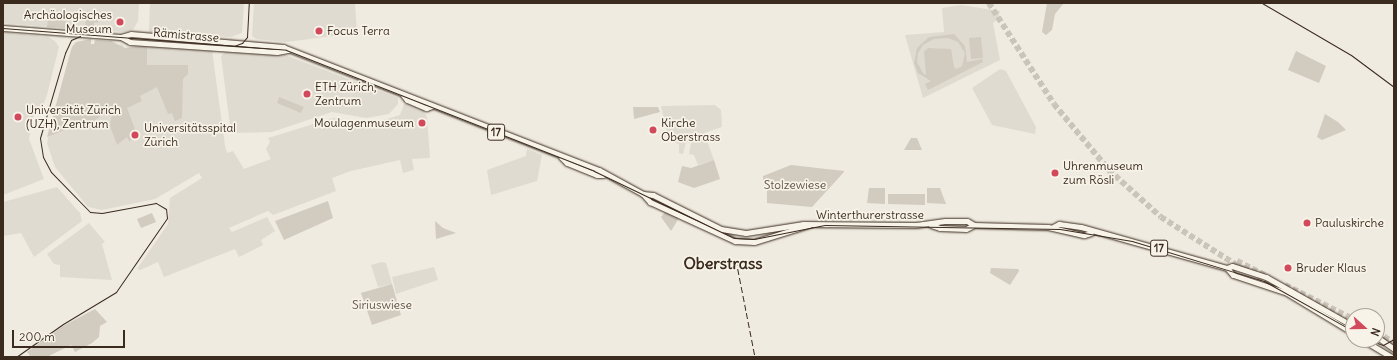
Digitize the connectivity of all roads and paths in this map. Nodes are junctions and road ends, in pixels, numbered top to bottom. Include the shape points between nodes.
1 (3, 28) edge
2 (121, 37) junction
3 (288, 50) junction
4 (643, 194) junction
5 (666, 205) junction
6 (809, 225) junction
7 (1226, 268) junction
8 (1345, 321) edge
9 (1345, 329) edge
10 (1385, 342) edge
11 (1376, 348) edge
12 (1394, 349) edge
13 (1391, 357) edge

1 - 2 main road, Rämistrasse / 17
2 - 3 main road, Rämistrasse / 17 via 130,42
2 - 3 main road, Rämistrasse / 17 via 131,34 250,42 279,45
3 - 4 main road, 17 via 403,95 426,108 432,106 561,157
4 - 5 main road, 17
4 - 5 main road, 17 via 653,195
5 - 6 main road, Winterthurerstrasse / 17 via 728,231 750,233
5 - 6 main road, Winterthurerstrasse / 17 via 738,242 754,242
6 - 7 main road, Winterthurerstrasse / 17 via 931,225 966,229 974,225 1053,227 1059,224 1091,233 1134,240
7 - 8 main road, Winterthurerstrasse / 17 via 1239,268 1273,279
7 - 9 main road, Winterthurerstrasse / 17 via 1233,275 1286,293
10 - 12 main road
11 - 13 main road

